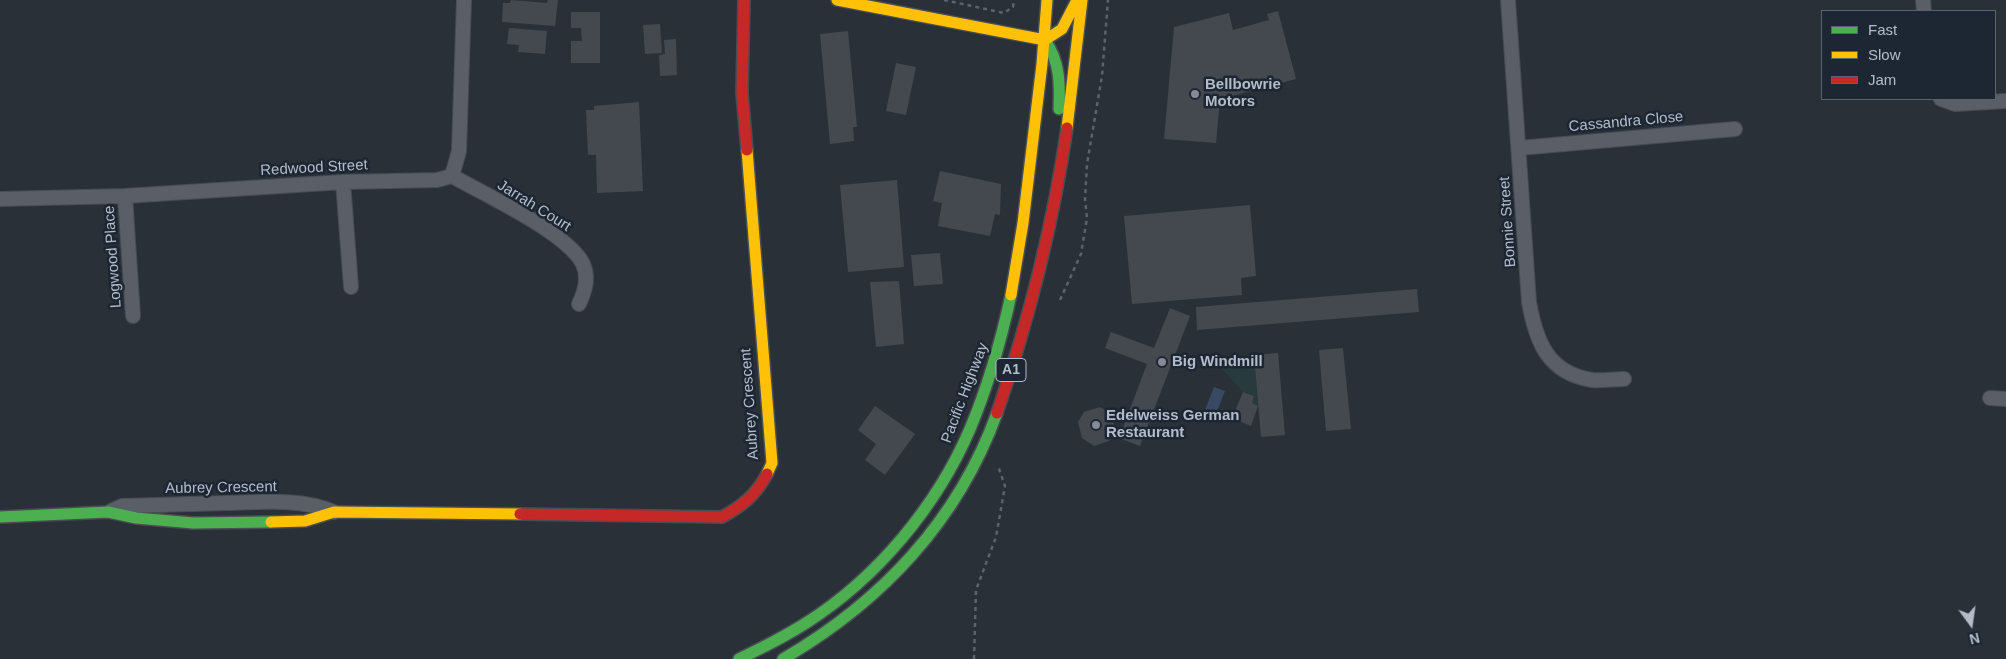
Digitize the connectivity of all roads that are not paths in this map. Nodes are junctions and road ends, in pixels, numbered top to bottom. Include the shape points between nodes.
1 (464, 0) edge
2 (744, 0) edge
3 (837, 0) edge
4 (1047, 0) edge
5 (1077, 0) edge
6 (1082, 0) edge
7 (1508, 0) edge
8 (1045, 40) junction
9 (1944, 100) edge
10 (2006, 102) edge
11 (1735, 129) dead end
12 (1519, 148) junction
13 (1061, 173) junction
14 (452, 176) junction
15 (343, 182) junction
16 (125, 196) junction
17 (0, 199) edge
18 (350, 287) dead end
19 (578, 304) dead end
20 (133, 316) dead end
21 (1624, 379) dead end
22 (1990, 398) dead end
23 (2006, 399) edge
24 (108, 512) junction
25 (334, 512) junction
26 (0, 517) edge
27 (739, 659) edge
28 (783, 659) edge

1 - 14 street via 459,151
2 - 25 main road, Aubrey Crescent via 742,93 772,463 754,494 740,508 722,517
3 - 8 main road
4 - 8 main road, Pacific Highway / A1
5 - 8 main road via 1062,31
6 - 13 main road, A1
7 - 12 street, Bonnie Street
8 - 13 main road via 1060,72 1058,125
8 - 27 main road, Pacific Highway / A1 via 1015,276 1001,340 960,449 925,509 869,573 813,618
9 - 10 street via 1955,104
11 - 12 street, Cassandra Close
12 - 21 street, Bonnie Street via 1529,302 1538,339 1556,365 1567,373 1594,380
13 - 28 main road, A1 via 1040,271 1015,358 991,428 973,467 918,550 883,588 823,635
14 - 15 street, Redwood Street via 437,180
14 - 19 street, Jarrah Court via 560,238 575,252 586,277 585,291
15 - 16 street, Redwood Street
15 - 18 street
16 - 17 street, Redwood Street
16 - 20 street, Logwood Place
22 - 23 street
24 - 25 main road, Aubrey Crescent via 193,523 305,521
24 - 25 street, Aubrey Crescent via 122,506 254,502 306,504
24 - 26 main road, Aubrey Crescent

